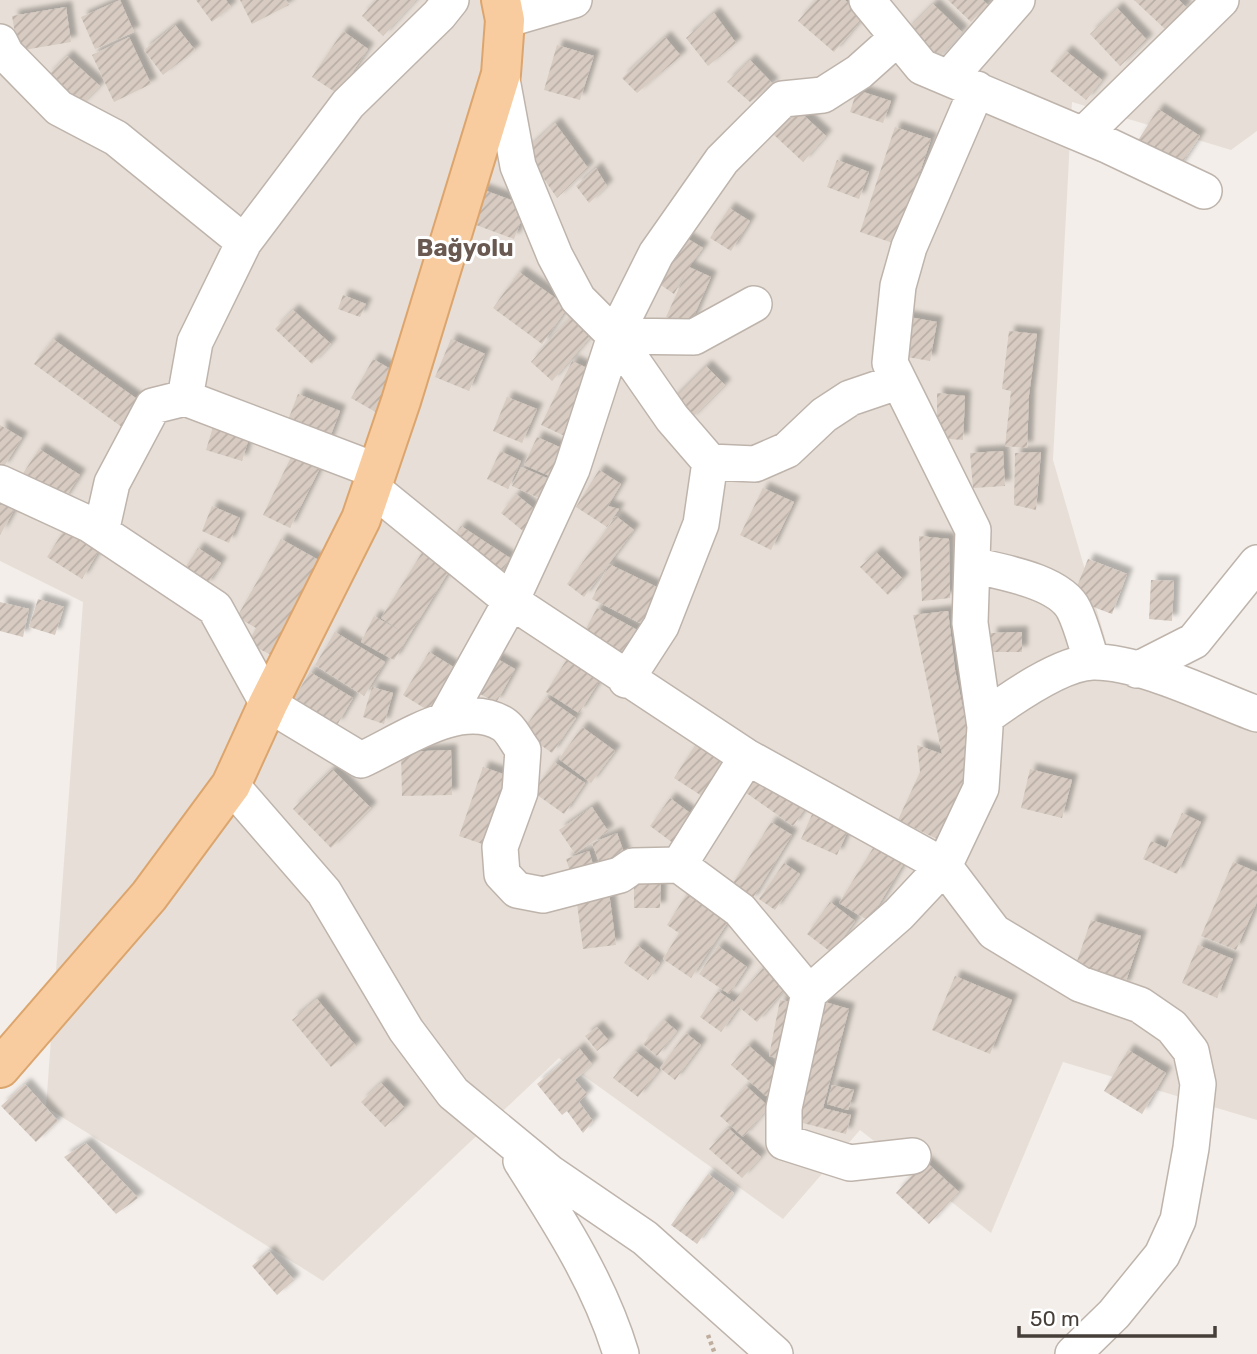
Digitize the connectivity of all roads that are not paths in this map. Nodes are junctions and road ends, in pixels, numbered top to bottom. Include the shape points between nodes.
1 (451, 0) edge
2 (575, 0) edge
3 (867, 0) edge
4 (1017, 0) edge
5 (1221, 0) edge
6 (503, 10) edge
7 (897, 38) junction
8 (0, 42) edge
9 (501, 75) junction
10 (963, 84) junction
11 (1083, 135) junction
12 (1204, 191) dead end
13 (244, 242) junction
14 (754, 304) dead end
15 (615, 335) junction
16 (897, 382) junction
17 (185, 398) junction
18 (710, 462) junction
19 (374, 479) junction
20 (0, 483) edge
21 (101, 532) junction
22 (1257, 563) edge
23 (972, 565) junction
24 (511, 601) junction
25 (1092, 662) junction
26 (1138, 670) junction
27 (626, 680) junction
28 (268, 704) junction
29 (1257, 714) edge
30 (446, 718) junction
31 (984, 718) junction
32 (747, 757) junction
33 (231, 785) junction
34 (680, 865) junction
35 (944, 866) junction
36 (809, 993) junction
37 (0, 1068) edge
38 (507, 1137) junction
39 (913, 1156) dead end
40 (621, 1354) edge
41 (775, 1354) edge
42 (1073, 1354) edge

1 - 13 street via 348,104
2 - 6 street
3 - 7 street
4 - 10 street
5 - 11 street
6 - 9 main road
7 - 10 street via 922,67
7 - 15 street via 859,72 823,95 783,99 722,160 656,254
8 - 13 street via 6,54 59,108 116,138
9 - 15 street via 517,166 555,256 578,299
9 - 19 main road
10 - 11 street
10 - 16 street via 898,286 890,363
11 - 12 street
13 - 17 street via 194,342
14 - 15 street via 694,337
15 - 18 street via 672,418
15 - 24 street via 572,469
16 - 18 street via 850,398 786,450 754,464
16 - 23 street via 973,530
17 - 19 street
17 - 21 street via 153,406 112,483
18 - 27 street via 701,524 661,626
19 - 24 street
19 - 28 main road via 361,519
20 - 21 street
21 - 28 street via 215,608
22 - 26 street via 1194,641
23 - 25 street via 1036,582 1061,596 1073,608
23 - 31 street via 970,623
24 - 27 street
24 - 30 street
25 - 26 street
25 - 31 street via 1054,674 1014,695
26 - 29 street
27 - 32 street
28 - 30 street via 361,760
28 - 33 main road
30 - 34 street via 473,715 504,724 523,750 520,792 500,847 502,874 517,890 543,895 621,875 633,866
31 - 35 street via 981,788
32 - 34 street
32 - 35 street
33 - 37 main road via 149,896
33 - 38 street via 324,892 406,1030 453,1093
34 - 36 street via 740,910
35 - 36 street via 899,914
35 - 42 street via 994,932 1080,984 1140,1005 1172,1027 1191,1051 1198,1084 1178,1220 1162,1255 1114,1314
36 - 39 street via 784,1108 784,1142 850,1163
38 - 40 street via 572,1241
38 - 41 street via 550,1173 645,1238

